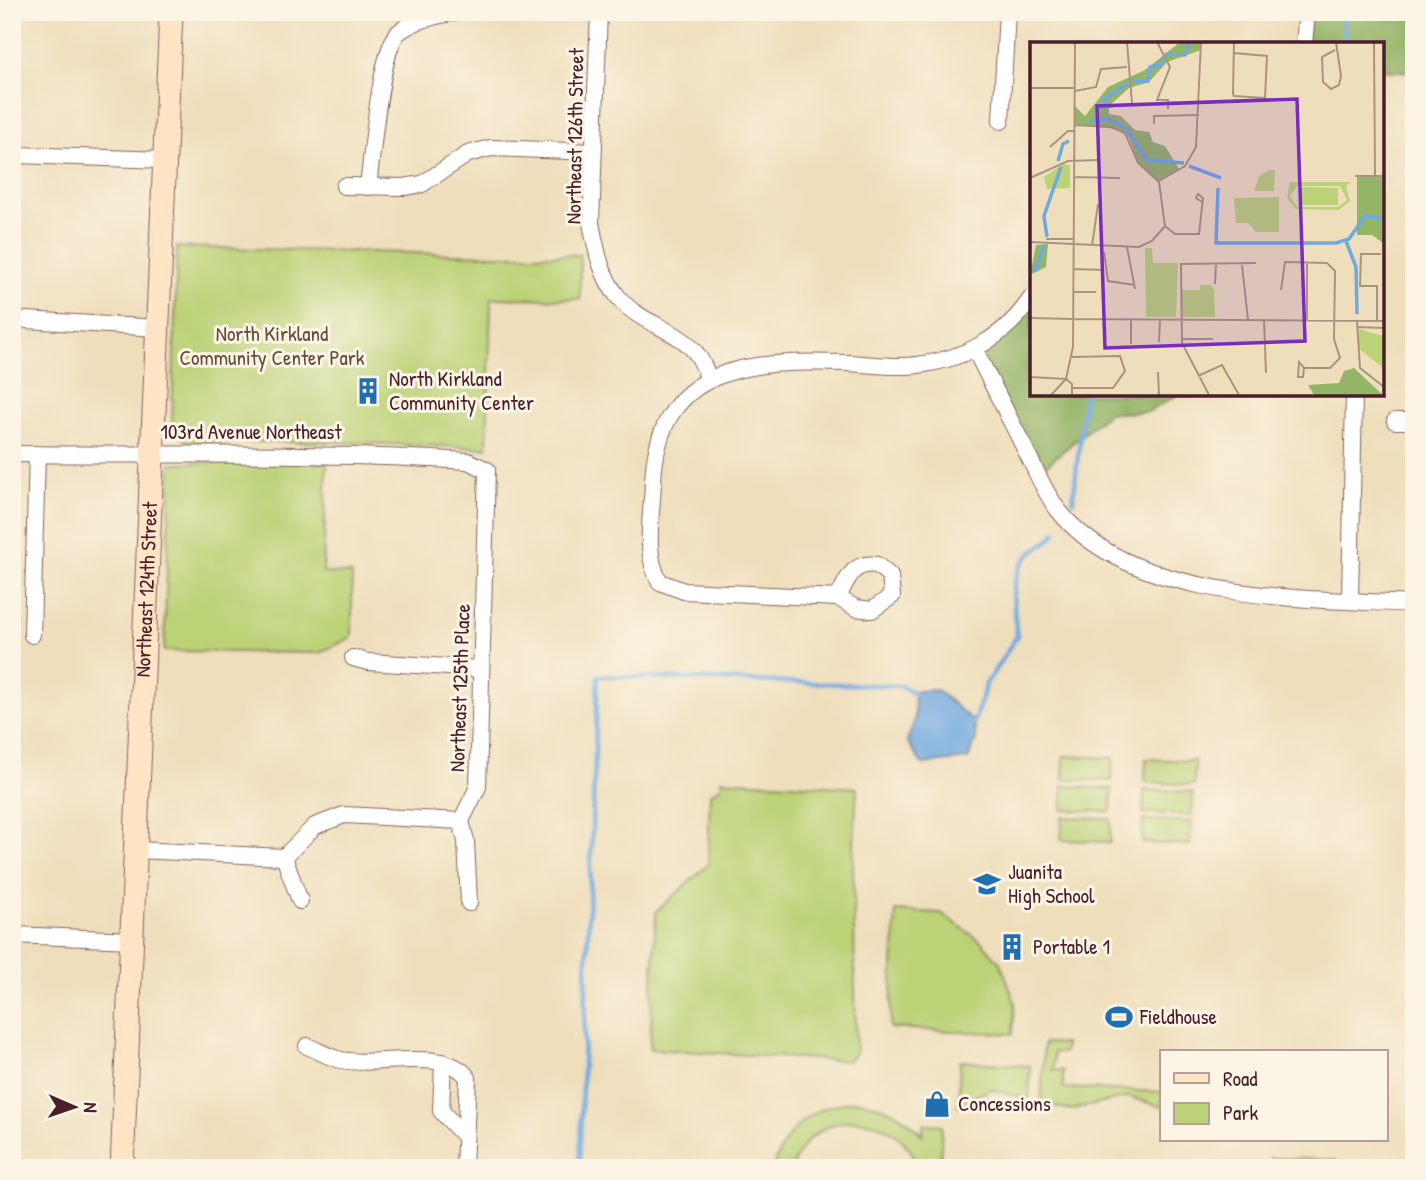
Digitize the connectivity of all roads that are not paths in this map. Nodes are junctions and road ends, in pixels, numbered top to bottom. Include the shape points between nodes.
1 (171, 12) edge
2 (456, 12) edge
3 (600, 12) edge
4 (1007, 12) edge
5 (1307, 12) edge
6 (1304, 42) edge
7 (1001, 121) dead end
8 (593, 152) junction
9 (17, 155) dead end
10 (164, 160) junction
11 (344, 186) dead end
12 (368, 187) junction
13 (1030, 300) edge
14 (26, 320) dead end
15 (158, 328) junction
16 (975, 350) junction
17 (708, 378) junction
18 (1354, 396) edge
19 (1395, 421) dead end
20 (1414, 421) edge
21 (154, 452) junction
22 (12, 454) edge
23 (37, 454) junction
24 (487, 470) joint
25 (838, 598) dead end
26 (1350, 600) junction
27 (1414, 604) edge
28 (32, 635) dead end
29 (353, 658) dead end
30 (481, 669) junction
31 (461, 821) junction
32 (136, 849) junction
33 (284, 857) junction
34 (300, 901) dead end
35 (470, 903) dead end
36 (12, 935) edge
37 (133, 940) junction
38 (307, 1046) dead end
39 (443, 1062) junction
40 (465, 1137) junction
41 (122, 1168) edge
42 (464, 1168) edge

1 - 10 main road, Northeast 124th Street
2 - 12 street via 407,27 391,43
3 - 8 street, Northeast 126th Street
4 - 7 street
5 - 6 street
8 - 12 street via 491,148 468,154 422,184
8 - 17 street, Northeast 126th Street via 591,223 603,272 619,298 637,313 689,342
9 - 10 street
10 - 15 main road, Northeast 124th Street
11 - 12 street
13 - 16 street via 1019,318
14 - 15 street
15 - 21 main road, Northeast 124th Street
16 - 17 street via 916,366 773,364
16 - 26 street via 1058,509 1084,538 1124,560 1208,587 1270,597
17 - 25 street via 667,418 654,459 650,561 660,582 684,591
18 - 26 street
19 - 20 street
21 - 23 street, 103rd Avenue Northeast via 124,457
21 - 24 street, 103rd Avenue Northeast via 390,456 468,461
21 - 32 main road, Northeast 124th Street
22 - 23 street, 103rd Avenue Northeast
23 - 28 street
24 - 30 street, Northeast 125th Place
26 - 27 street
29 - 30 street
30 - 31 street, Northeast 125th Place via 478,787
31 - 33 street via 345,815 315,826
31 - 35 street
32 - 33 street
32 - 37 main road, Northeast 124th Street
33 - 34 street
36 - 37 street
37 - 41 main road, Northeast 124th Street
38 - 39 street via 339,1059
39 - 40 street via 441,1111
39 - 40 street via 461,1068 468,1078
40 - 42 street

